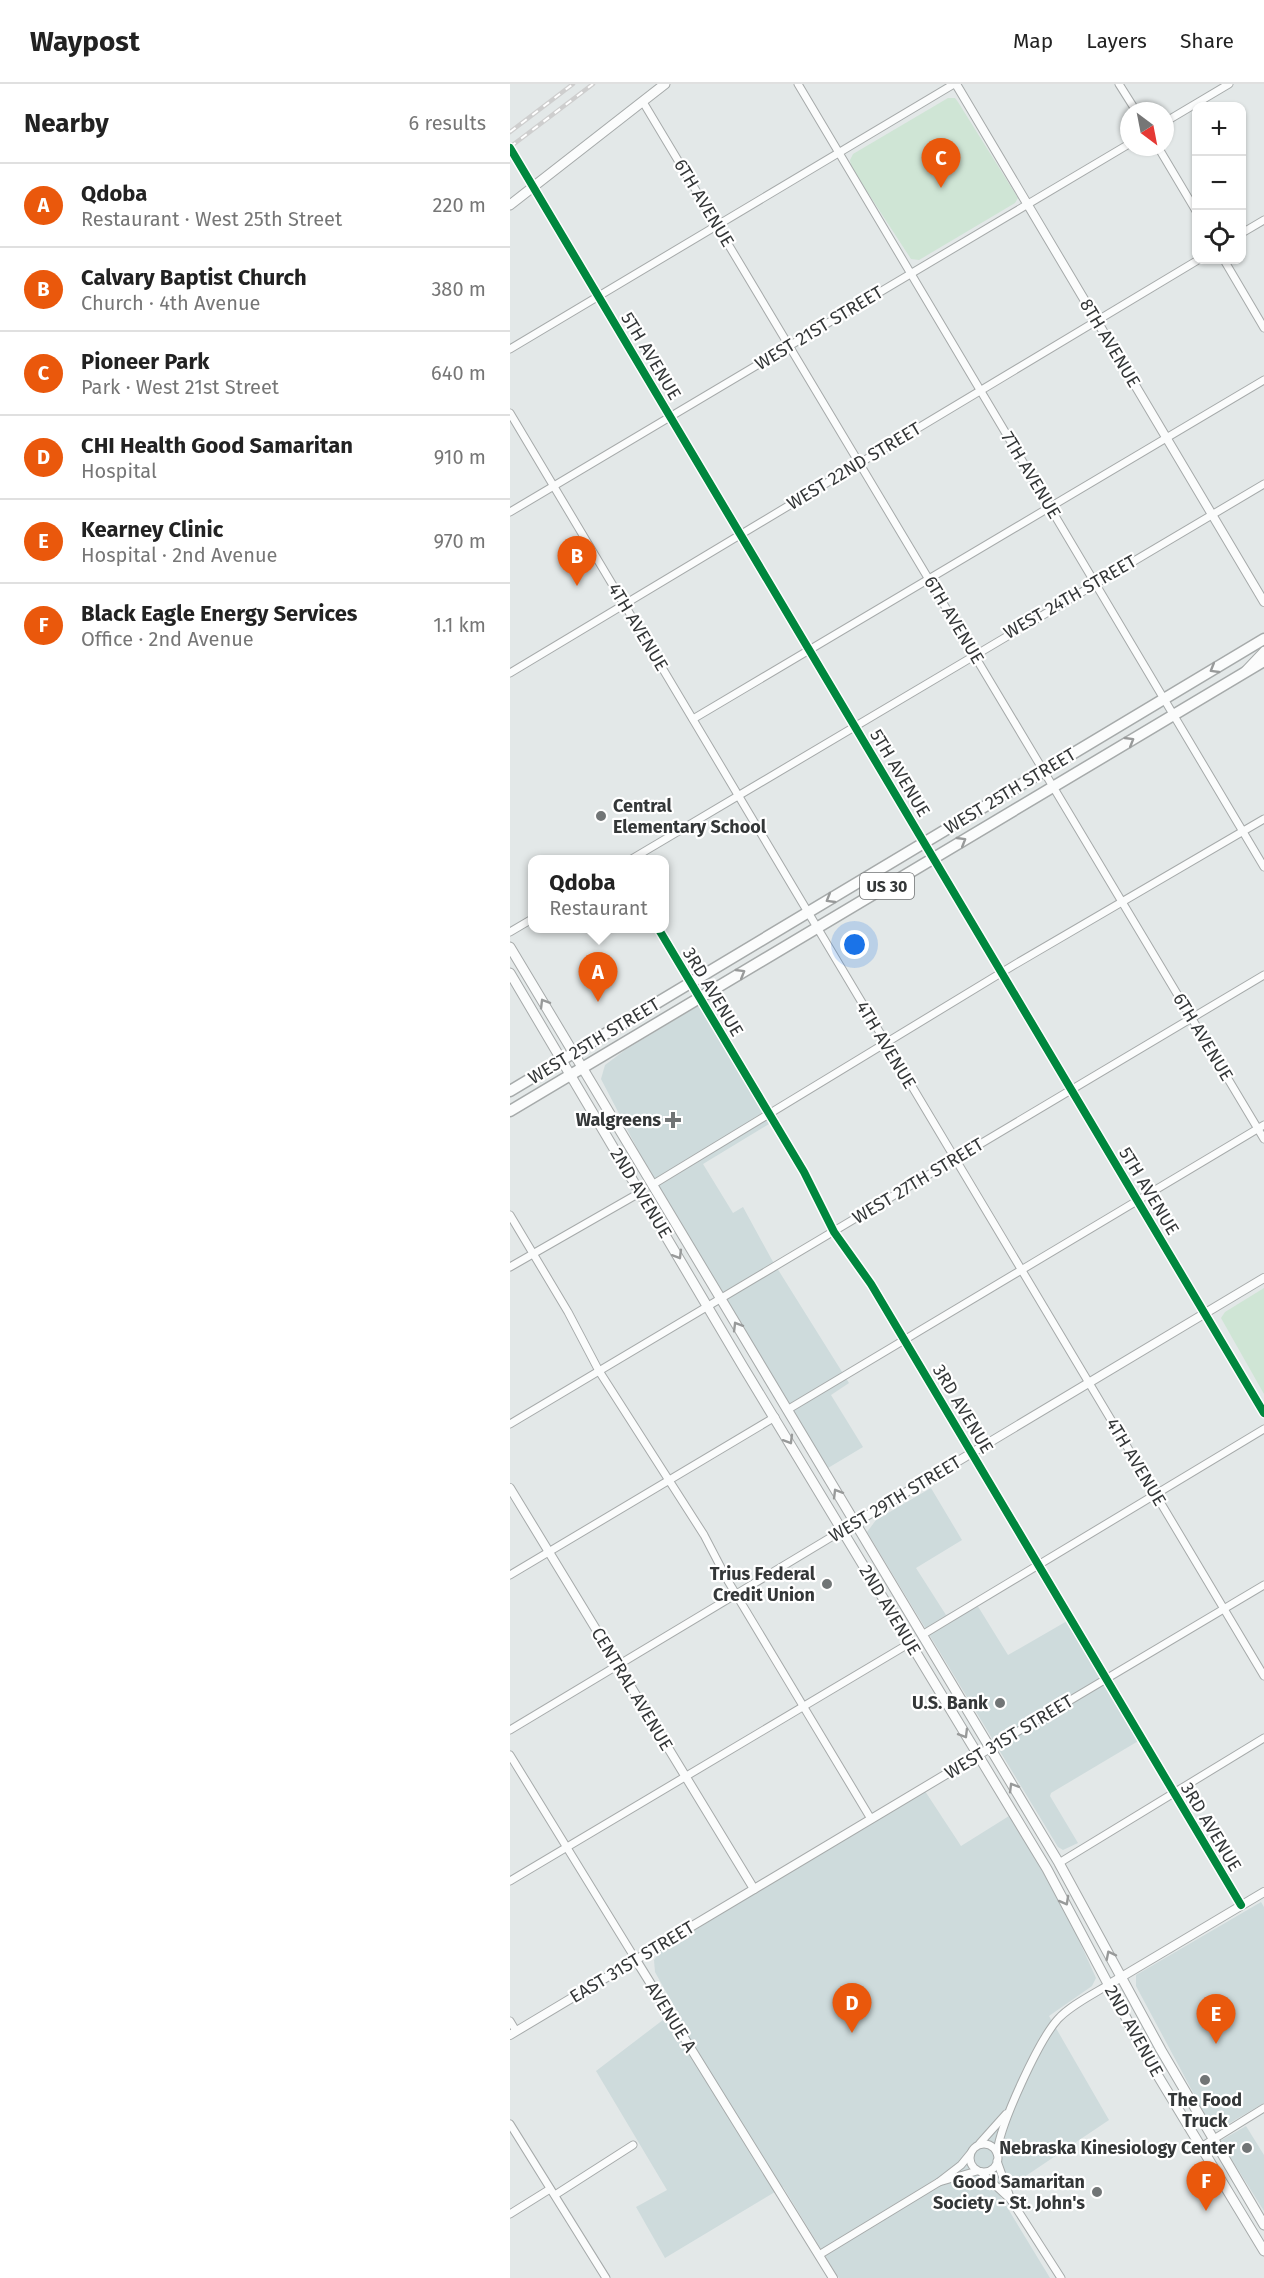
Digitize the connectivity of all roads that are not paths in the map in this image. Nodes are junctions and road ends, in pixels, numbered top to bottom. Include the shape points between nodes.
1 (665, 84) edge
2 (798, 84) edge
3 (955, 84) edge
4 (1119, 84) edge
5 (1229, 84) edge
6 (643, 102) junction
7 (1130, 102) edge
8 (1174, 117) edge
9 (510, 148) edge
10 (1120, 149) edge
11 (839, 153) junction
12 (1163, 156) edge
13 (533, 187) junction
14 (1027, 204) junction
15 (510, 205) edge
16 (1196, 210) edge
17 (1264, 220) edge
18 (717, 225) junction
19 (1246, 231) edge
20 (1192, 264) edge
21 (1226, 264) edge
22 (911, 273) junction
23 (598, 296) junction
24 (1096, 320) junction
25 (1264, 328) edge
26 (789, 346) junction
27 (510, 349) edge
28 (1264, 380) edge
29 (981, 390) junction
30 (510, 413) edge
31 (670, 417) junction
32 (1167, 438) junction
33 (859, 463) junction
34 (1264, 484) edge
35 (553, 486) junction
36 (1050, 507) junction
37 (510, 512) edge
38 (1212, 515) junction
39 (740, 535) junction
40 (929, 579) junction
41 (1095, 582) junction
42 (1264, 602) edge
43 (624, 604) junction
44 (1264, 639) edge
45 (809, 651) junction
46 (1264, 651) edge
47 (974, 654) junction
48 (1264, 661) edge
49 (510, 673) edge
50 (1243, 674) junction
51 (1165, 699) junction
52 (1174, 715) junction
53 (693, 719) junction
54 (854, 725) junction
55 (1044, 771) junction
56 (1053, 787) junction
57 (738, 794) junction
58 (1264, 819) edge
59 (1242, 832) junction
60 (924, 843) junction
61 (638, 855) edge
62 (933, 858) junction
63 (1264, 867) edge
64 (1122, 902) junction
65 (808, 913) junction
66 (528, 921) edge
67 (817, 928) junction
68 (510, 932) edge
69 (660, 933) edge
70 (510, 947) edge
71 (1001, 972) junction
72 (510, 973) edge
73 (1264, 975) edge
74 (690, 983) junction
75 (699, 998) junction
76 (1192, 1018) junction
77 (885, 1043) junction
78 (574, 1053) junction
79 (562, 1060) junction
80 (582, 1068) junction
81 (571, 1074) junction
82 (1071, 1089) junction
83 (510, 1091) edge
84 (510, 1111) edge
85 (769, 1114) junction
86 (1261, 1126) edge
87 (1264, 1139) edge
88 (954, 1160) junction
89 (652, 1185) junction
90 (641, 1192) junction
91 (1137, 1200) junction
92 (510, 1215) edge
93 (834, 1232) junction
94 (532, 1253) junction
95 (510, 1267) edge
96 (1021, 1270) junction
97 (1264, 1278) edge
98 (720, 1298) junction
99 (708, 1305) junction
100 (1206, 1313) junction
101 (904, 1340) junction
102 (599, 1371) junction
103 (1088, 1383) junction
104 (787, 1410) junction
105 (1264, 1413) edge
106 (775, 1417) junction
107 (510, 1424) edge
108 (1264, 1429) edge
109 (972, 1453) junction
110 (670, 1480) junction
111 (510, 1488) edge
112 (1155, 1495) junction
113 (855, 1523) junction
114 (843, 1530) junction
115 (550, 1552) junction
116 (1038, 1565) junction
117 (510, 1575) edge
118 (1264, 1585) edge
119 (736, 1594) junction
120 (1224, 1609) junction
121 (922, 1635) junction
122 (910, 1643) junction
123 (618, 1665) junction
124 (1264, 1676) edge
125 (1106, 1679) junction
126 (804, 1705) junction
127 (510, 1730) edge
128 (1264, 1738) edge
129 (990, 1748) junction
130 (510, 1755) edge
131 (977, 1756) junction
132 (685, 1776) junction
133 (1173, 1793) junction
134 (871, 1819) junction
135 (568, 1846) junction
136 (1059, 1863) junction
137 (510, 1881) edge
138 (754, 1889) junction
139 (1264, 1893) edge
140 (1241, 1905) junction
141 (636, 1960) junction
142 (1121, 1977) junction
143 (1108, 1984) junction
144 (510, 2021) edge
145 (513, 2033) edge
146 (1264, 2108) edge
147 (1008, 2112) junction
148 (510, 2124) edge
149 (1213, 2140) junction
150 (633, 2145) dead end
151 (977, 2145) junction
152 (1201, 2147) junction
153 (997, 2153) junction
154 (970, 2154) junction
155 (998, 2161) junction
156 (979, 2171) junction
157 (939, 2182) junction
158 (552, 2192) junction
159 (1011, 2200) junction
160 (510, 2214) edge
161 (1264, 2226) edge
162 (1253, 2233) junction
163 (1264, 2252) edge
164 (819, 2255) junction
165 (606, 2278) edge
166 (833, 2278) edge
167 (1061, 2278) edge

1 - 6 main road
2 - 11 street, 7TH AVENUE
3 - 11 street
3 - 14 street, 8TH AVENUE
4 - 7 street
5 - 8 street
6 - 13 main road
6 - 18 street, 6TH AVENUE
9 - 13 street, 5TH AVENUE
10 - 14 street, WEST 21ST STREET
11 - 18 street
11 - 22 street, 7TH AVENUE
12 - 16 street
13 - 15 main road
13 - 23 street, 5TH AVENUE
14 - 22 street, WEST 21ST STREET
14 - 24 street, 8TH AVENUE
17 - 19 street
18 - 23 street
18 - 26 street, 6TH AVENUE
20 - 24 street, WEST 22ND STREET
21 - 25 street
22 - 26 street, WEST 21ST STREET
22 - 29 street, 7TH AVENUE
23 - 27 street
23 - 31 street, 5TH AVENUE
24 - 29 street, WEST 22ND STREET
24 - 32 street, 8TH AVENUE
26 - 31 street, WEST 21ST STREET
26 - 33 street, 6TH AVENUE
28 - 32 street
29 - 33 street, WEST 22ND STREET
29 - 36 street, 7TH AVENUE
30 - 35 street, 4TH AVENUE
31 - 35 street, WEST 21ST STREET
31 - 39 street, 5TH AVENUE
32 - 36 street
32 - 38 street, 8TH AVENUE
33 - 39 street, WEST 22ND STREET
33 - 40 street, 6TH AVENUE
34 - 38 street, WEST 24TH STREET
35 - 37 street, WEST 21ST STREET
35 - 43 street, 4TH AVENUE
36 - 40 street
36 - 41 street, 7TH AVENUE
38 - 41 street, WEST 24TH STREET
38 - 42 street, 8TH AVENUE
39 - 43 street, WEST 22ND STREET
39 - 45 street, 5TH AVENUE
40 - 45 street
40 - 47 street, 6TH AVENUE
41 - 47 street, WEST 24TH STREET
41 - 51 street, 7TH AVENUE
43 - 49 street, WEST 22ND STREET
43 - 53 street, 4TH AVENUE
44 -> 51 main road, WEST 25TH STREET / US 30
45 - 53 street
45 - 54 street, 5TH AVENUE
46 - 50 street
47 - 54 street, WEST 24TH STREET
47 - 55 street, 6TH AVENUE
48 - 50 main road, WEST 25TH STREET / US 30
50 - 52 main road, WEST 25TH STREET / US 30
51 - 52 street, 7TH AVENUE
51 - 55 main road, WEST 25TH STREET / US 30
56 -> 52 main road, WEST 25TH STREET / US 30
52 - 59 street, 7TH AVENUE
53 - 57 street, 4TH AVENUE
54 - 57 street, WEST 24TH STREET
54 - 60 street, 5TH AVENUE
55 - 56 street, 6TH AVENUE
55 - 60 main road, WEST 25TH STREET / US 30
62 -> 56 main road, WEST 25TH STREET / US 30
56 - 64 street, 6TH AVENUE
57 - 61 street, WEST 24TH STREET
57 - 65 street, 4TH AVENUE
58 - 59 street
59 - 63 street, 7TH AVENUE
59 - 64 street
60 - 62 street, 5TH AVENUE
60 -> 65 main road, WEST 25TH STREET / US 30
62 - 67 main road, WEST 25TH STREET / US 30
62 - 71 street, 5TH AVENUE
64 - 71 street
64 - 76 street, 6TH AVENUE
65 - 67 street, 4TH AVENUE
65 - 74 main road, WEST 25TH STREET / US 30
66 - 68 street
75 -> 67 main road, WEST 25TH STREET / US 30
67 - 77 street, 4TH AVENUE
69 - 74 street, 3RD AVENUE
78 -> 70 main road, 2ND AVENUE
71 - 77 street
71 - 82 street, 5TH AVENUE
72 - 79 main road, 2ND AVENUE
73 - 76 street, WEST 27TH STREET
74 - 75 street, 3RD AVENUE
74 - 78 main road, WEST 25TH STREET / US 30
75 - 80 main road, WEST 25TH STREET / US 30
75 - 85 street, 3RD AVENUE
76 - 82 street, WEST 27TH STREET
76 - 86 street, 6TH AVENUE
77 - 85 street
77 - 88 street, 4TH AVENUE
78 - 79 main road, WEST 25TH STREET / US 30
78 - 80 main road, 2ND AVENUE
79 - 81 main road, 2ND AVENUE
79 - 83 main road, WEST 25TH STREET / US 30
80 - 81 main road, WEST 25TH STREET / US 30
80 - 89 main road, 2ND AVENUE
81 - 84 main road, WEST 25TH STREET / US 30
81 - 90 main road, 2ND AVENUE
82 - 88 street, WEST 27TH STREET
82 - 91 street, 5TH AVENUE
85 - 89 street
85 - 93 street, 3RD AVENUE
86 - 87 street, 6TH AVENUE
86 - 91 street
88 - 93 street, WEST 27TH STREET
88 - 96 street, 4TH AVENUE
89 - 98 main road, 2ND AVENUE
90 - 94 street
90 -> 99 main road, 2ND AVENUE
91 - 96 street
91 - 100 street, 5TH AVENUE
92 - 94 street
93 - 98 street, WEST 27TH STREET
93 - 101 street, 3RD AVENUE
94 - 95 street
94 - 102 street
96 - 101 street
96 - 103 street, 4TH AVENUE
97 - 100 street, WEST 29TH STREET
98 - 99 street, WEST 27TH STREET
104 -> 98 main road, 2ND AVENUE
99 - 102 street, WEST 27TH STREET
99 - 106 main road, 2ND AVENUE
100 - 103 street, WEST 29TH STREET
100 - 105 street, 5TH AVENUE
101 - 104 street
101 - 109 street, 3RD AVENUE
102 - 107 street, WEST 27TH STREET
102 - 110 street
103 - 109 street, WEST 29TH STREET
103 - 112 street, 4TH AVENUE
113 -> 104 main road, 2ND AVENUE
106 - 110 street
106 -> 114 main road, 2ND AVENUE
108 - 112 street
109 - 113 street, WEST 29TH STREET
109 - 116 street, 3RD AVENUE
110 - 115 street
110 - 119 street
111 - 115 street, CENTRAL AVENUE
112 - 116 street
112 - 120 street, 4TH AVENUE
113 - 114 street, WEST 29TH STREET
113 - 121 main road, 2ND AVENUE
114 - 119 street, WEST 29TH STREET
114 - 122 main road, 2ND AVENUE
115 - 117 street
115 - 123 street, CENTRAL AVENUE
116 - 121 street
116 - 125 street, 3RD AVENUE
118 - 120 street, WEST 31ST STREET
119 - 123 street, WEST 29TH STREET
119 - 126 street
120 - 124 street, 4TH AVENUE
120 - 125 street, WEST 31ST STREET
121 - 129 main road, 2ND AVENUE
122 - 126 street
122 -> 131 main road, 2ND AVENUE
123 - 127 street, WEST 29TH STREET
123 - 132 street, CENTRAL AVENUE
125 - 129 street, WEST 31ST STREET
125 - 133 street, 3RD AVENUE
126 - 132 street
126 - 134 street
128 - 133 street
129 - 131 street, WEST 31ST STREET
136 -> 129 main road, 2ND AVENUE
130 - 135 street, AVENUE A
131 - 134 street, WEST 31ST STREET
131 -> 143 main road, 2ND AVENUE via 1047,1869
132 - 135 street
132 - 138 street, CENTRAL AVENUE
133 - 136 street
133 - 140 street, 3RD AVENUE
134 - 138 street, WEST 31ST STREET
135 - 137 street
135 - 141 street, AVENUE A
142 -> 136 main road, 2ND AVENUE
138 - 141 street, EAST 31ST STREET
139 - 140 street
140 - 142 street
141 - 145 street, EAST 31ST STREET
141 - 164 street, AVENUE A
142 - 143 street
142 - 149 main road, 2ND AVENUE
143 - 147 street via 1058,2018
143 - 152 main road, 2ND AVENUE
144 - 145 street
146 - 149 street
147 - 151 street
147 - 153 street
148 - 158 street
149 - 152 street
149 - 161 main road, 2ND AVENUE
150 - 158 street
151 - 153 street via 989,2145
151 - 154 street
152 - 162 main road, 2ND AVENUE
153 - 155 street
154 - 156 street via 971,2165
154 - 157 street
155 - 156 street via 992,2169
155 - 159 street
156 - 157 street
156 - 159 street
157 - 164 street
158 - 160 street
158 - 165 street
159 - 167 street
161 - 162 street
162 - 163 main road, 2ND AVENUE
164 - 166 street, AVENUE A

